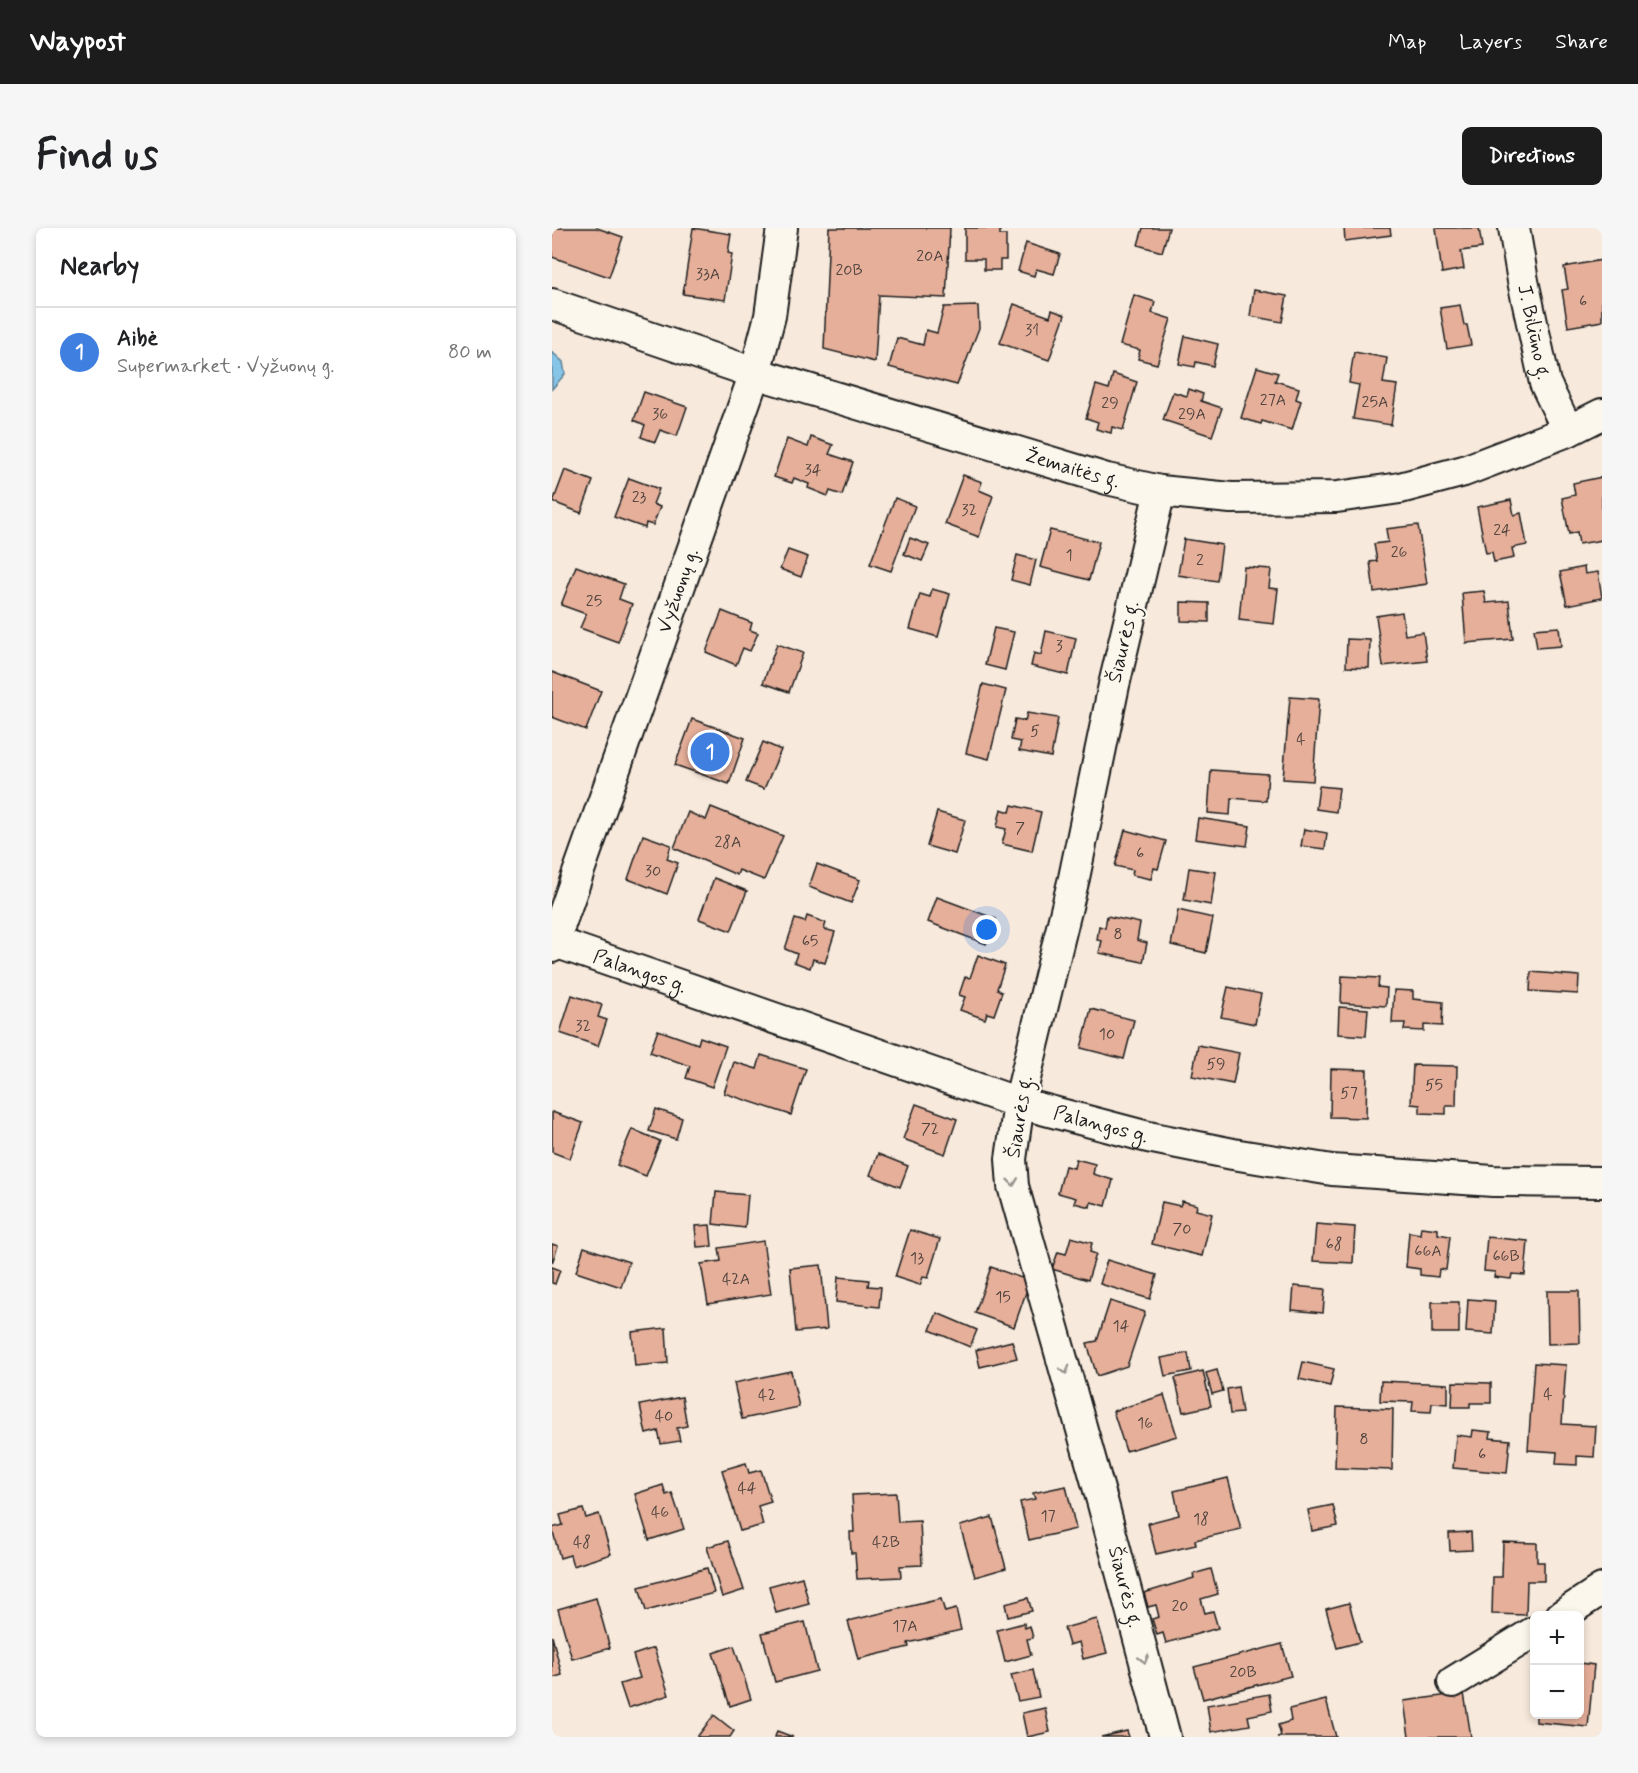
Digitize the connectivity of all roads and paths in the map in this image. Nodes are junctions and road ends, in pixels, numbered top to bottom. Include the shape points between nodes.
1 (782, 228) edge
2 (1514, 228) edge
3 (552, 304) edge
4 (755, 374) junction
5 (1602, 414) edge
6 (1568, 431) junction
7 (1160, 491) junction
8 (553, 943) edge
9 (1019, 1103) junction
10 (1602, 1182) edge
11 (1602, 1589) edge
12 (1569, 1611) edge
13 (1530, 1634) edge
14 (1453, 1682) dead end
15 (1165, 1737) edge

1 - 4 street, Vyžuonų g. via 770,316
2 - 6 street, J. Biliūno g. via 1545,383
3 - 4 street, Žemaitės g.
4 - 7 street, Žemaitės g. via 1096,476
4 - 8 street, Vyžuonų g.
5 - 6 street, Žemaitės g.
6 - 7 street, Žemaitės g. via 1464,471 1400,488 1348,495 1232,498
7 - 9 street, Šiaurės g. via 1074,878
8 - 9 street, Palangos g.
9 - 10 street, Palangos g. via 1148,1137 1332,1170 1493,1181
9 -> 15 street, Šiaurės g. via 1011,1159 1013,1186
11 - 12 street
13 - 14 street

